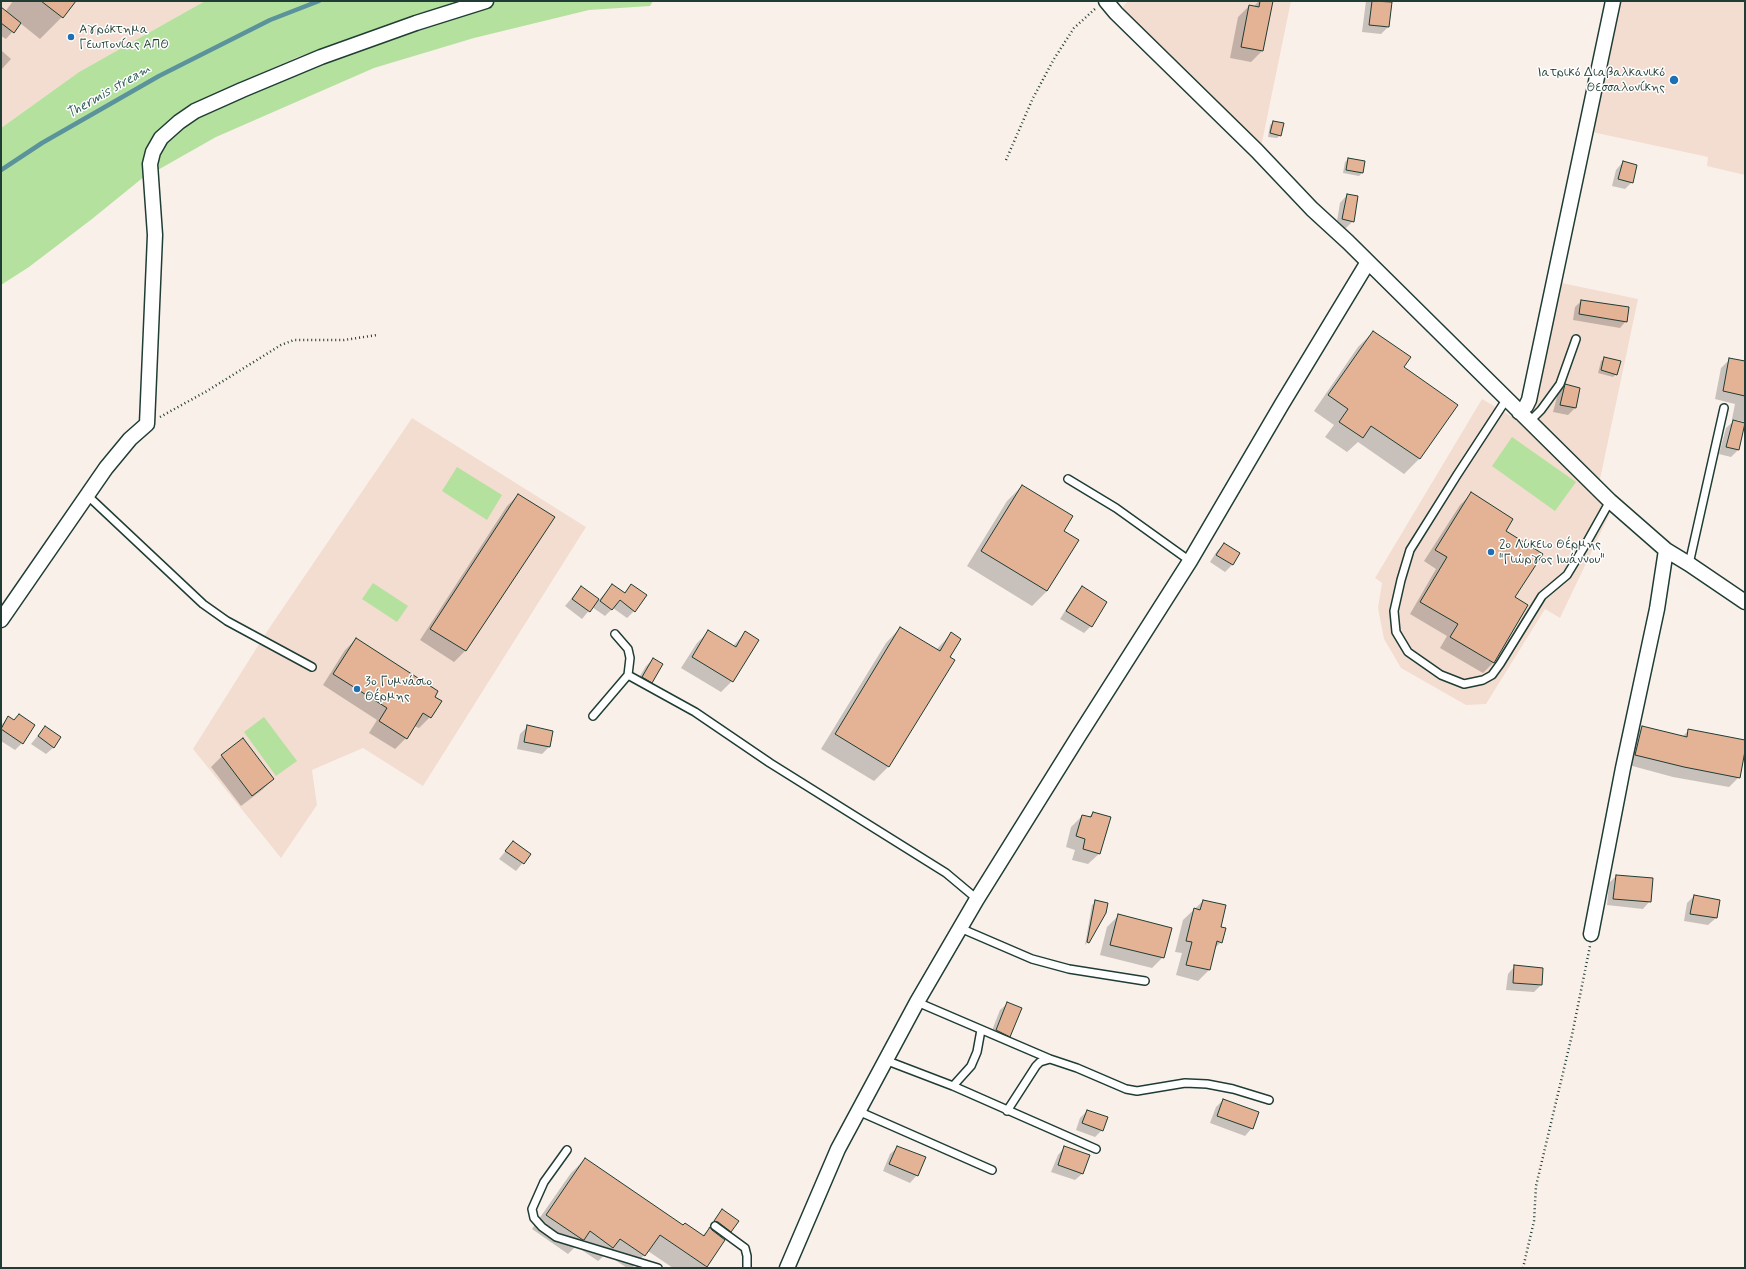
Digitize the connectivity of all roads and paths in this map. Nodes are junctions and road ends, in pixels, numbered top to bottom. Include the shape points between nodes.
1 (486, 1) edge
2 (1614, 1) edge
3 (1102, 3) edge
4 (1006, 160) dead end
5 (1368, 262) junction
6 (377, 335) dead end
7 (1576, 339) dead end
8 (1506, 400) junction
9 (1724, 408) dead end
10 (1524, 417) junction
11 (148, 424) junction
12 (1068, 479) dead end
13 (87, 495) junction
14 (1610, 501) junction
15 (1666, 550) junction
16 (1190, 561) junction
17 (1690, 564) junction
18 (1745, 602) edge
19 (1, 620) edge
20 (615, 634) dead end
21 (312, 667) dead end
22 (628, 675) junction
23 (593, 716) dead end
24 (977, 899) junction
25 (960, 928) junction
26 (1591, 934) joint
27 (1145, 981) dead end
28 (917, 1002) junction
29 (981, 1030) junction
30 (1050, 1059) junction
31 (885, 1060) junction
32 (952, 1086) junction
33 (1269, 1100) dead end
34 (858, 1111) junction
35 (1007, 1111) junction
36 (1096, 1149) dead end
37 (567, 1150) dead end
38 (992, 1170) dead end
39 (715, 1226) dead end
40 (658, 1268) edge
41 (747, 1268) edge
42 (787, 1268) edge
43 (1523, 1268) edge

1 - 11 street via 321,57 235,92 195,111 161,138 150,164 154,259
2 - 10 street
3 - 4 path via 1074,28 1067,38 1033,98
3 - 5 street via 1116,13
5 - 8 street
5 - 16 street
6 - 11 path via 344,340 294,340 281,345 207,392
7 - 10 lane via 1560,384 1541,410
8 - 10 street
8 - 14 lane via 1410,550 1394,611 1396,632 1408,652 1441,675 1464,684 1483,680 1492,674 1542,596 1567,575
9 - 17 lane
10 - 14 street
11 - 13 street via 130,439
12 - 16 lane via 1116,508
13 - 19 street
13 - 21 lane via 202,604 227,621
14 - 15 street
15 - 17 street
15 - 26 street via 1657,609
16 - 24 street
17 - 18 street
20 - 22 lane via 628,649
22 - 23 lane
22 - 24 lane via 695,712 770,763 946,873
24 - 25 street
25 - 27 lane via 1032,959 1069,969
25 - 28 street
26 - 43 path via 1572,1035 1536,1186 1534,1221
28 - 29 lane
28 - 31 street
29 - 30 lane
29 - 32 lane via 978,1052 971,1066
30 - 33 lane via 1126,1089 1137,1091 1185,1083 1207,1084
30 - 35 lane via 1036,1066
31 - 32 lane
31 - 34 street
32 - 35 lane
34 - 38 lane
34 - 42 street via 823,1182
35 - 36 lane
37 - 40 lane via 541,1189 532,1209 534,1218 556,1237
39 - 41 lane via 745,1248

